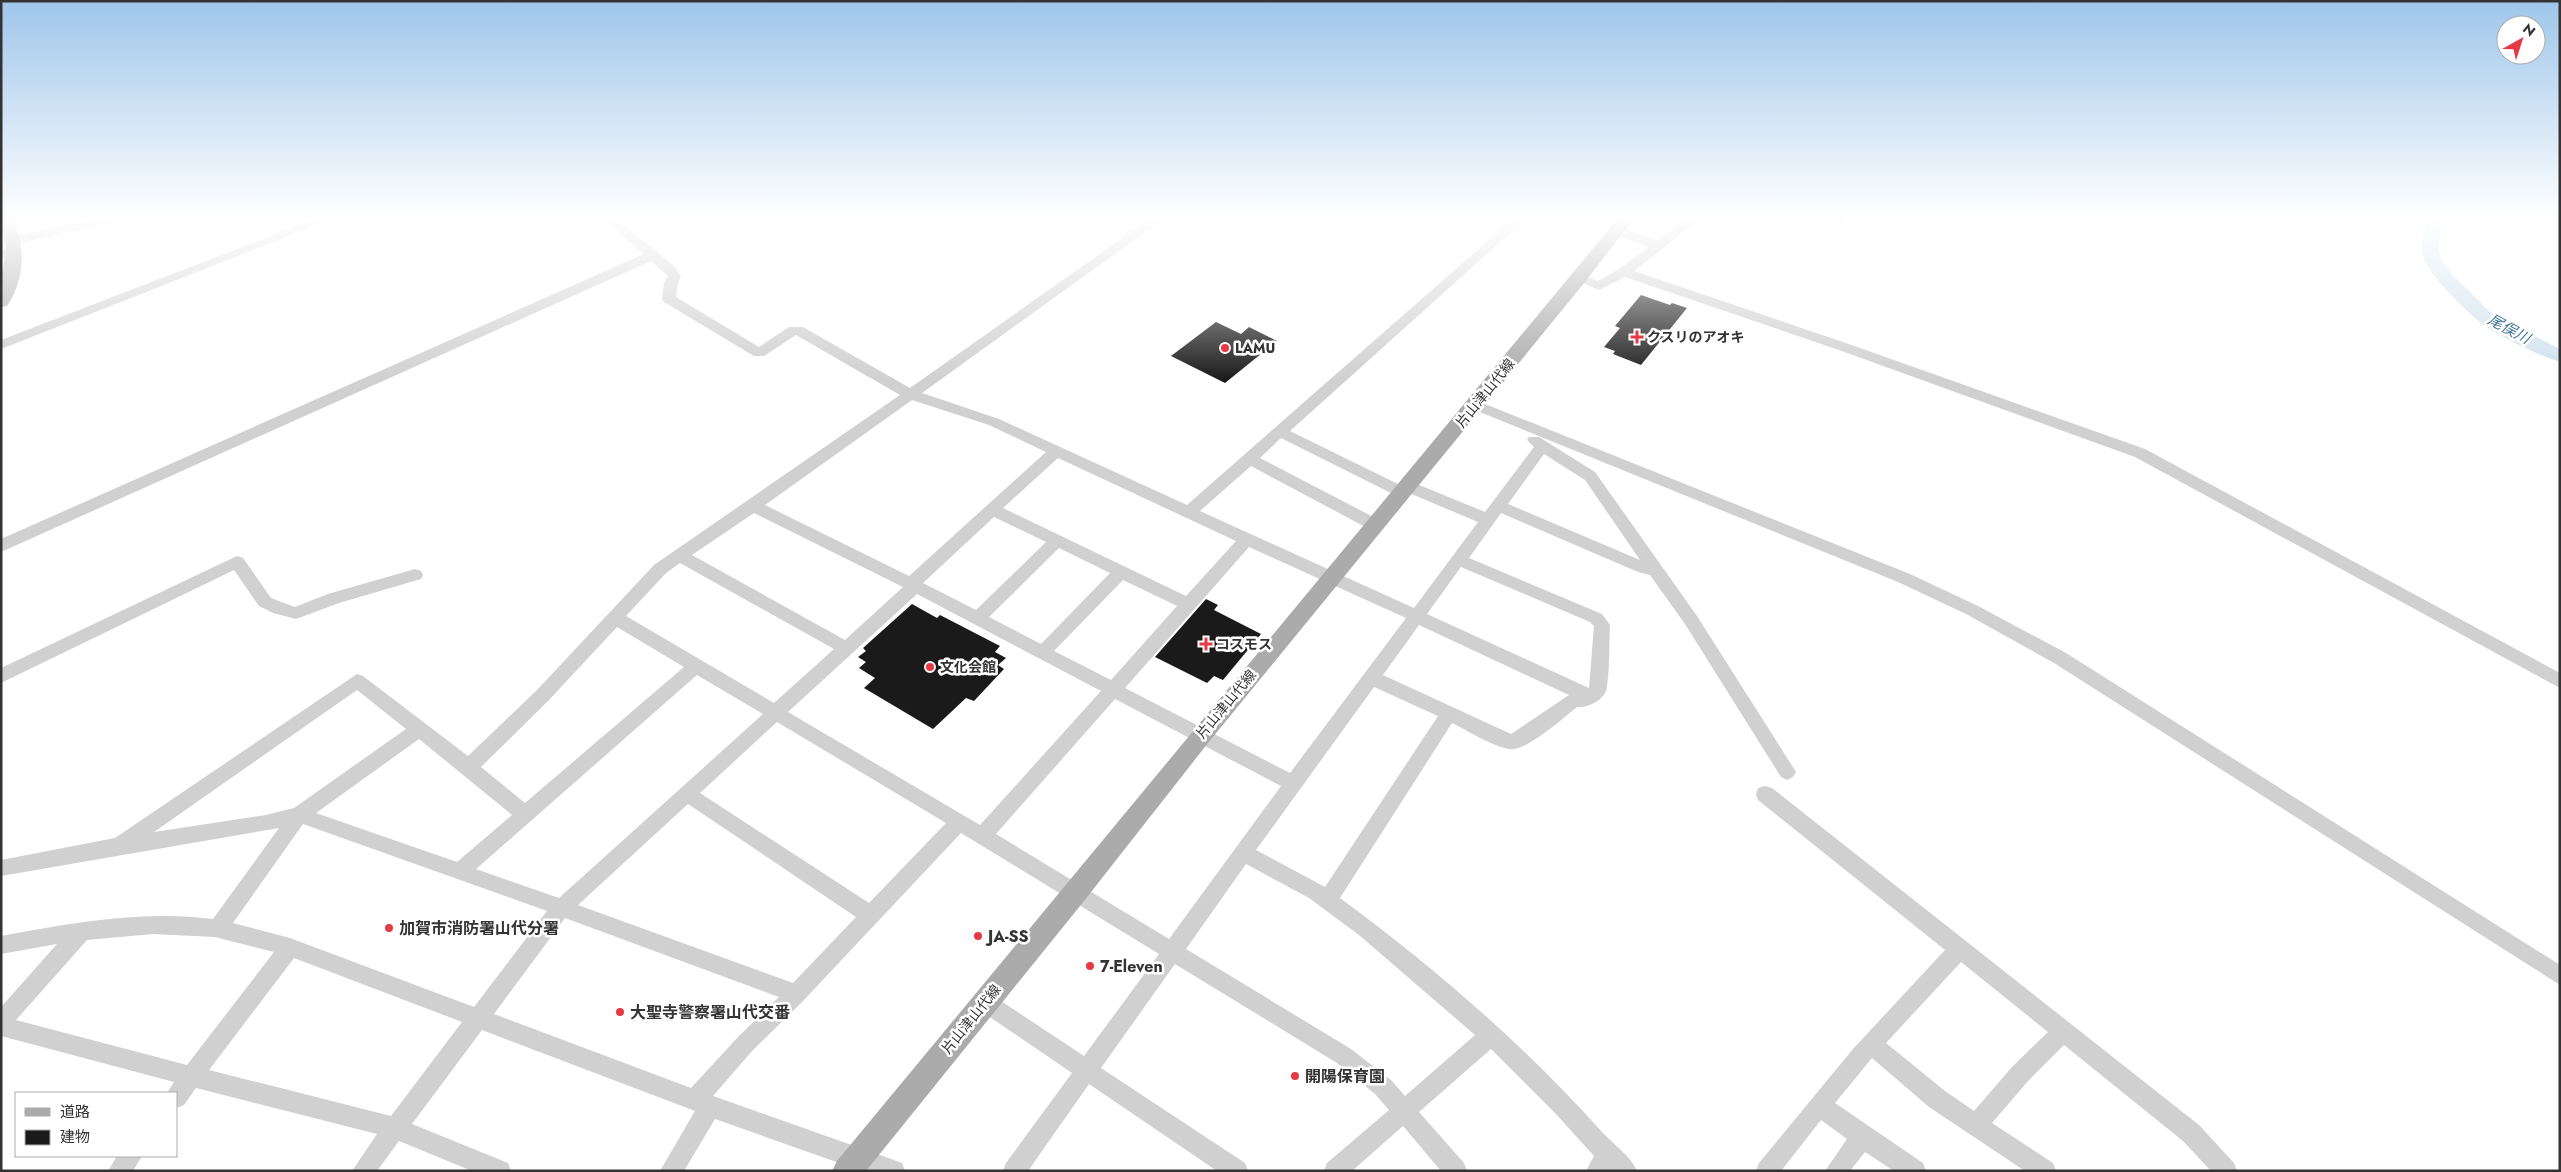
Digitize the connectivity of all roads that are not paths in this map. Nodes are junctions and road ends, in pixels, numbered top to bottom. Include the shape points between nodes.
1 (10, 272) edge
2 (189, 272) edge
3 (616, 272) edge
4 (670, 272) edge
5 (1083, 272) edge
6 (1461, 272) edge
7 (1584, 272) edge
8 (1624, 272) joint
9 (1579, 278) junction
10 (2, 297) edge
11 (1, 345) edge
12 (910, 394) junction
13 (1474, 405) junction
14 (1512, 420) junction
15 (1281, 432) junction
16 (1542, 446) junction
17 (1583, 447) junction
18 (1055, 452) junction
19 (1250, 459) junction
20 (1568, 461) junction
21 (1405, 489) junction
22 (752, 506) junction
23 (1499, 506) junction
24 (994, 510) junction
25 (1188, 513) junction
26 (1489, 520) junction
27 (1375, 525) junction
28 (1246, 540) junction
29 (1056, 541) junction
30 (1, 546) edge
31 (679, 555) junction
32 (1459, 560) junction
33 (1654, 569) junction
34 (1120, 573) junction
35 (415, 575) dead end
36 (1331, 578) junction
37 (913, 585) junction
38 (1189, 604) junction
39 (1417, 616) junction
40 (614, 617) junction
41 (978, 618) junction
42 (846, 648) junction
43 (1043, 652) junction
44 (696, 666) junction
45 (1, 676) edge
46 (1372, 678) junction
47 (2560, 681) edge
48 (1114, 689) junction
49 (1590, 697) junction
50 (774, 714) junction
51 (1449, 714) junction
52 (419, 730) junction
53 (1200, 736) junction
54 (469, 767) junction
55 (1787, 772) dead end
56 (1294, 784) junction
57 (687, 794) junction
58 (1764, 794) dead end
59 (524, 814) junction
60 (299, 815) junction
61 (958, 823) junction
62 (982, 836) junction
63 (118, 846) junction
64 (1244, 853) junction
65 (1, 868) edge
66 (460, 871) junction
67 (1075, 893) junction
68 (1328, 900) junction
69 (561, 908) junction
70 (870, 915) junction
71 (217, 929) junction
72 (82, 931) junction
73 (1, 945) edge
74 (290, 947) junction
75 (1961, 948) junction
76 (1173, 952) junction
77 (2560, 976) edge
78 (796, 994) junction
79 (985, 1002) junction
80 (478, 1018) junction
81 (1, 1022) edge
82 (1, 1026) edge
83 (2064, 1031) junction
84 (1491, 1035) junction
85 (1871, 1044) junction
86 (1086, 1070) junction
87 (191, 1077) junction
88 (178, 1094) edge
89 (703, 1103) junction
90 (1819, 1105) junction
91 (1404, 1109) junction
92 (1976, 1124) junction
93 (395, 1128) junction
94 (1862, 1137) junction
95 (130, 1157) edge
96 (1602, 1162) edge
97 (853, 1164) edge
98 (2218, 1167) edge
99 (119, 1171) edge
100 (363, 1171) edge
101 (500, 1171) edge
102 (671, 1171) edge
103 (894, 1171) edge
104 (1014, 1171) edge
105 (1237, 1171) edge
106 (1335, 1171) edge
107 (1456, 1171) edge
108 (1626, 1171) edge
109 (1766, 1171) edge
110 (1836, 1171) edge
111 (1915, 1171) edge
112 (2045, 1171) edge

1 - 10 main road via 10,280
2 - 11 street
3 - 30 street
4 - 12 street via 674,276 669,299 759,352 798,330
5 - 12 street
6 - 15 street
7 - 9 main road, 片山津山代線
8 - 9 street via 1599,286
8 - 47 street via 2140,453
9 - 13 main road, 片山津山代線
12 - 18 street via 994,422
12 - 22 street
13 - 14 street
13 - 21 main road, 片山津山代線
14 - 16 street via 1524,434
14 - 17 street
15 - 19 street
15 - 21 street
16 - 20 street
16 - 23 street
17 - 20 street
17 - 77 street via 1904,578 2052,653
18 - 24 street
18 - 25 street
19 - 25 street
19 - 27 street
20 - 33 street via 1590,476
21 - 26 street
21 - 27 main road, 片山津山代線
22 - 31 street
22 - 37 street
23 - 26 street
23 - 33 street via 1644,568
24 - 29 street
24 - 37 street
25 - 28 street
26 - 32 street
27 - 36 main road, 片山津山代線
28 - 36 street
28 - 38 street
29 - 34 street
29 - 41 street
31 - 40 street via 660,569
31 - 42 street
32 - 39 street
32 - 49 street via 1596,618 1602,625 1599,680 1597,690
33 - 55 street via 1691,620
34 - 38 street
34 - 43 street
35 - 45 street via 334,598 296,613 265,602 237,562
36 - 39 street
36 - 53 main road, 片山津山代線
37 - 41 street
37 - 42 street
38 - 48 street
39 - 46 street
39 - 49 street
40 - 44 street
40 - 54 street via 543,695
41 - 43 street
42 - 50 street
43 - 48 street
44 - 50 street
44 - 59 street
46 - 51 street
46 - 56 street
48 - 53 street
48 - 62 street
49 - 51 street via 1583,701 1574,700 1517,741 1510,742
50 - 57 street
50 - 61 street
51 - 68 street
52 - 54 street
52 - 60 street
52 - 63 street via 357,681
53 - 56 street
53 - 67 main road, 片山津山代線
54 - 59 street
56 - 64 street
57 - 69 street
57 - 70 street
58 - 75 street
59 - 66 street
60 - 63 street
60 - 66 street
60 - 71 street
61 - 62 street
61 - 70 street
62 - 67 street
63 - 65 street
64 - 68 street
64 - 76 street
66 - 69 street
67 - 76 street
67 - 79 main road, 片山津山代線
68 - 84 street
69 - 78 street
69 - 80 street
70 - 78 street
71 - 72 street via 153,925
71 - 74 street
72 - 73 street
72 - 81 street
74 - 80 street
74 - 87 street
75 - 83 street
75 - 85 street via 1922,985
76 - 86 street
76 - 91 street via 1344,1056 1383,1087
78 - 89 street via 745,1044
79 - 86 street
79 - 97 main road, 片山津山代線
80 - 89 street
80 - 93 street
82 - 87 street
83 - 92 street
83 - 98 street via 2191,1133
84 - 91 street
84 - 96 street via 1564,1106
85 - 90 street
85 - 92 street via 1937,1099
86 - 104 street
86 - 105 street
87 - 88 street
87 - 93 street
89 - 97 street
89 - 102 street
90 - 94 street
90 - 109 street
91 - 106 street
91 - 107 street
92 - 112 street
93 - 100 street
93 - 101 street
94 - 110 street
94 - 111 street
95 - 99 street
96 - 108 street
97 - 103 street

